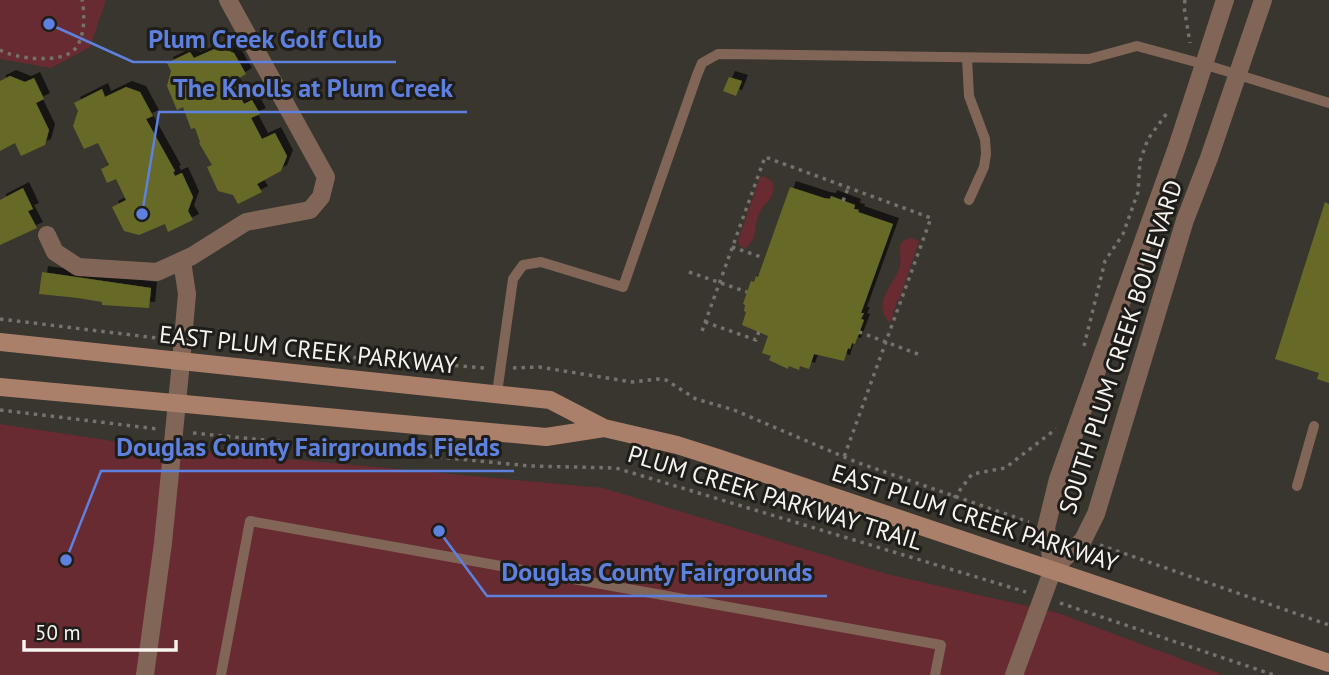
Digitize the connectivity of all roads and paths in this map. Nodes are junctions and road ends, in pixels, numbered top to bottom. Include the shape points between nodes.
1 (82, 0) edge
2 (228, 0) edge
3 (1185, 0) edge
4 (1225, 0) edge
5 (1263, 0) edge
6 (0, 50) edge
7 (967, 58) junction
8 (1195, 62) junction
9 (1238, 75) junction
10 (1329, 103) edge
11 (1173, 106) dead end
12 (848, 188) junction
13 (969, 200) dead end
14 (843, 201) dead end
15 (47, 235) dead end
16 (732, 247) junction
17 (764, 258) dead end
18 (181, 261) junction
19 (689, 272) dead end
20 (720, 282) junction
21 (747, 292) dead end
22 (705, 323) junction
23 (702, 331) dead end
24 (760, 331) dead end
25 (859, 332) dead end
26 (0, 342) edge
27 (886, 342) junction
28 (1081, 353) dead end
29 (918, 354) dead end
30 (181, 362) junction
31 (0, 387) edge
32 (497, 393) junction
33 (177, 404) junction
34 (0, 410) edge
35 (1314, 426) dead end
36 (1058, 427) dead end
37 (604, 428) junction
38 (174, 431) junction
39 (845, 457) dead end
40 (1297, 486) dead end
41 (954, 498) dead end
42 (1053, 569) junction
43 (1043, 597) junction
44 (1329, 663) edge
45 (145, 675) edge
46 (221, 675) edge
47 (935, 675) edge
48 (1014, 675) edge
49 (1274, 675) edge

1 - 6 path via 83,24 74,50 63,56 37,58
2 - 18 street via 327,177 321,197 310,210 246,222
3 - 8 path
4 - 8 street, SOUTH PLUM CREEK BOULEVARD
5 - 9 street, SOUTH PLUM CREEK BOULEVARD
7 - 8 lane via 1089,59 1137,46
7 - 13 lane via 969,96 986,153
7 - 32 lane via 718,54 702,63 623,287 541,262 523,265 513,279
8 - 9 lane
8 - 42 street, SOUTH PLUM CREEK BOULEVARD via 1177,147 1058,479 1046,528
9 - 10 lane
9 - 42 street, SOUTH PLUM CREEK BOULEVARD via 1185,220 1096,514 1083,540
11 - 28 path via 1148,139 1140,161 1138,192 1122,234 1105,261
12 - 14 path
12 - 16 path via 765,157
12 - 27 path via 931,218
15 - 18 street via 55,252 78,267 157,272
16 - 17 path
16 - 20 path
18 - 30 street via 187,294
19 - 20 path
20 - 21 path
20 - 22 path
22 - 23 path
22 - 24 path via 756,340
25 - 27 path
26 - 30 main road, EAST PLUM CREEK PARKWAY
27 - 29 path
27 - 39 path
30 - 32 main road, EAST PLUM CREEK PARKWAY
30 - 33 street
31 - 33 main road, EAST PLUM CREEK PARKWAY
32 - 37 main road, EAST PLUM CREEK PARKWAY via 550,400
33 - 37 main road, EAST PLUM CREEK PARKWAY via 546,438
33 - 38 street
34 - 38 path, PLUM CREEK PARKWAY TRAIL
35 - 40 lane
36 - 41 path via 1005,468 972,474
37 - 42 main road, EAST PLUM CREEK PARKWAY via 718,458
38 - 43 path, PLUM CREEK PARKWAY TRAIL via 530,466 616,468
38 - 45 street
42 - 43 street
42 - 44 main road, EAST PLUM CREEK PARKWAY
43 - 48 street
43 - 49 path, PLUM CREEK PARKWAY TRAIL
46 - 47 lane via 250,521 941,645

